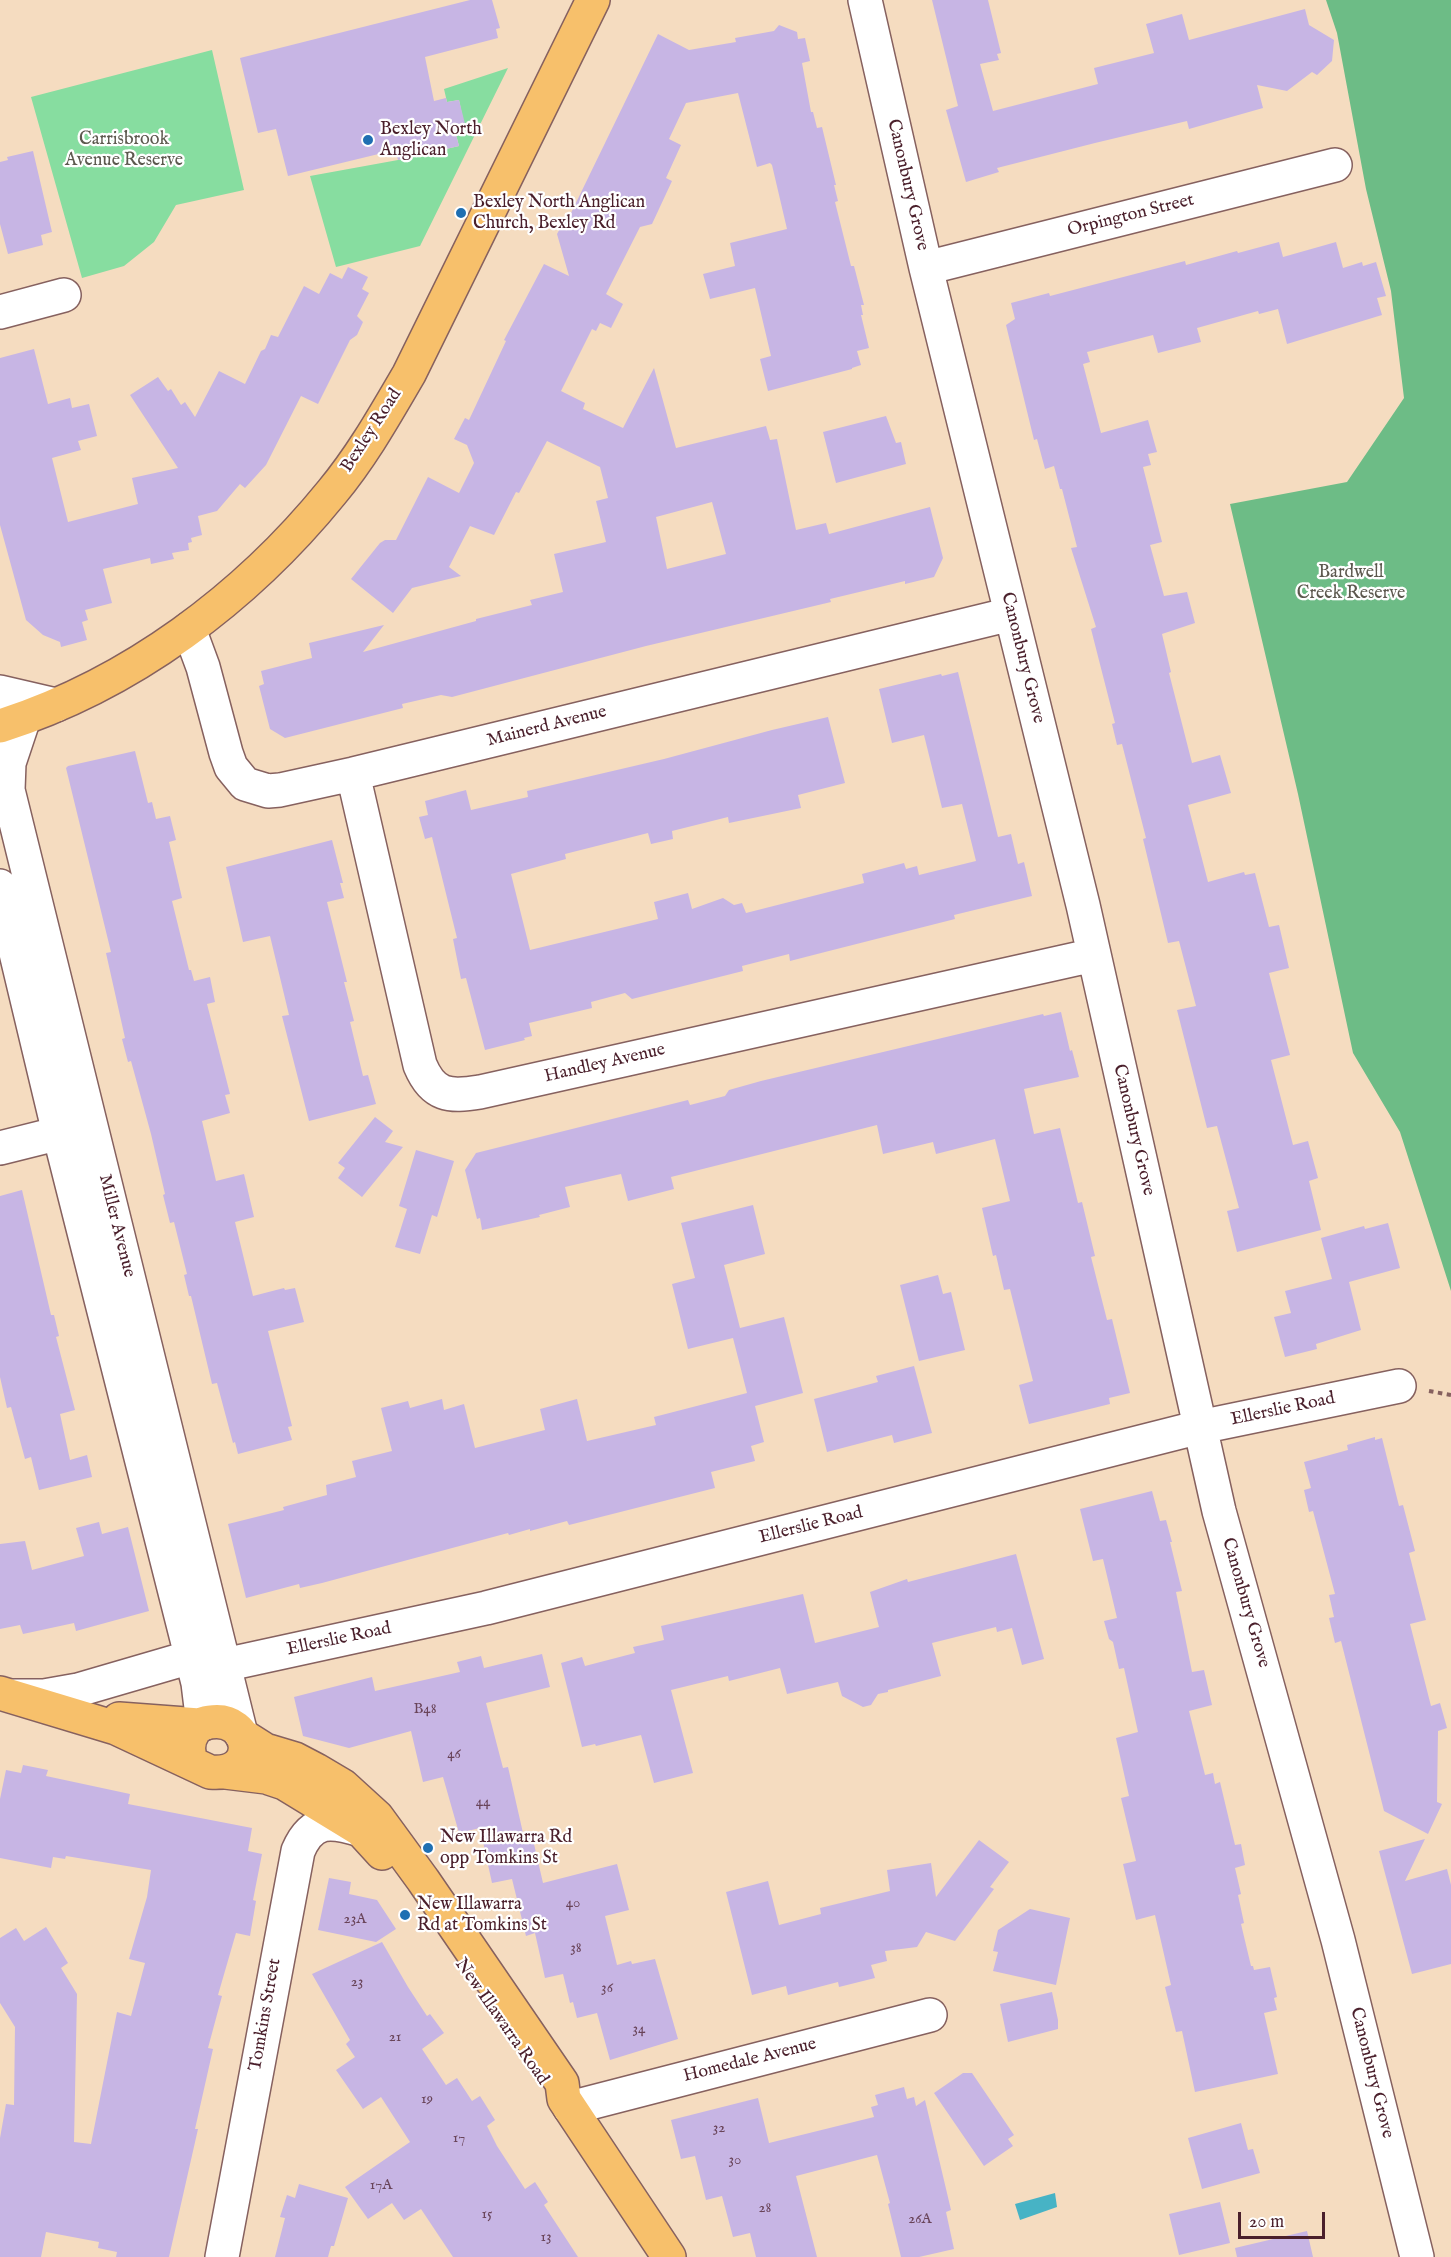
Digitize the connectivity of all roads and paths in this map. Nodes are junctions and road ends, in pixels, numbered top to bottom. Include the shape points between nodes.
1 (593, 0) edge
2 (865, 0) edge
3 (1335, 165) dead end
4 (926, 268) junction
5 (64, 295) dead end
6 (0, 312) edge
7 (1011, 614) junction
8 (189, 629) junction
9 (0, 692) edge
10 (56, 705) junction
11 (12, 722) edge
12 (352, 774) junction
13 (0, 886) edge
14 (1094, 955) junction
15 (91, 1126) junction
16 (59, 1133) junction
17 (0, 1148) edge
18 (1399, 1386) dead end
19 (1200, 1428) junction
20 (191, 1657) junction
21 (224, 1665) junction
22 (5, 1694) edge
23 (70, 1713) junction
24 (201, 1725) junction
25 (242, 1735) junction
26 (192, 1762) junction
27 (225, 1772) junction
28 (361, 1830) junction
29 (930, 2015) dead end
30 (567, 2103) junction
31 (222, 2257) edge
32 (669, 2257) edge
33 (1417, 2257) edge

1 - 8 main road, Bexley Road via 409,374 375,433 332,492 281,550
2 - 4 street, Canonbury Grove
3 - 4 street, Orpington Street
4 - 7 street, Canonbury Grove
5 - 6 street
7 - 12 street, Mainerd Avenue
7 - 14 street, Canonbury Grove
8 - 10 main road, Bexley Road
8 - 12 street, Mainerd Avenue via 225,753 245,784 268,791 280,790
9 - 10 street
10 - 11 main road, Bexley Road
11 - 15 street, Miller Avenue via 8,790
12 - 14 street, Handley Avenue via 420,1065 428,1083 446,1093 480,1092
13 - 16 street, Miller Avenue
14 - 19 street, Canonbury Grove
15 - 16 street
15 - 21 street, Miller Avenue
16 - 17 street
16 - 20 street, Miller Avenue
18 - 19 street, Ellerslie Road
19 - 21 street, Ellerslie Road via 486,1608
19 - 33 street, Canonbury Grove via 1219,1511 1338,1940
20 - 21 street
20 - 22 street via 78,1690 44,1696
20 - 24 street, Miller Avenue via 200,1694
21 - 25 street, Miller Avenue
22 - 23 main road
23 - 24 main road
23 - 26 main road via 116,1728
24 - 25 main road via 212,1721 224,1723
24 - 26 main road via 189,1742
25 - 27 main road via 244,1757 235,1768
25 - 30 main road, New Illawarra Road via 265,1750 316,1770 349,1791 377,1817 562,2083
26 - 27 main road via 210,1772
27 - 28 main road, New Illawarra Road via 277,1780
28 - 30 main road, New Illawarra Road via 391,1863 550,2092
28 - 31 street, Tomkins Street via 338,1824 317,1826 304,1836 294,1864
29 - 30 street, Homedale Avenue
30 - 32 main road, New Illawarra Road

